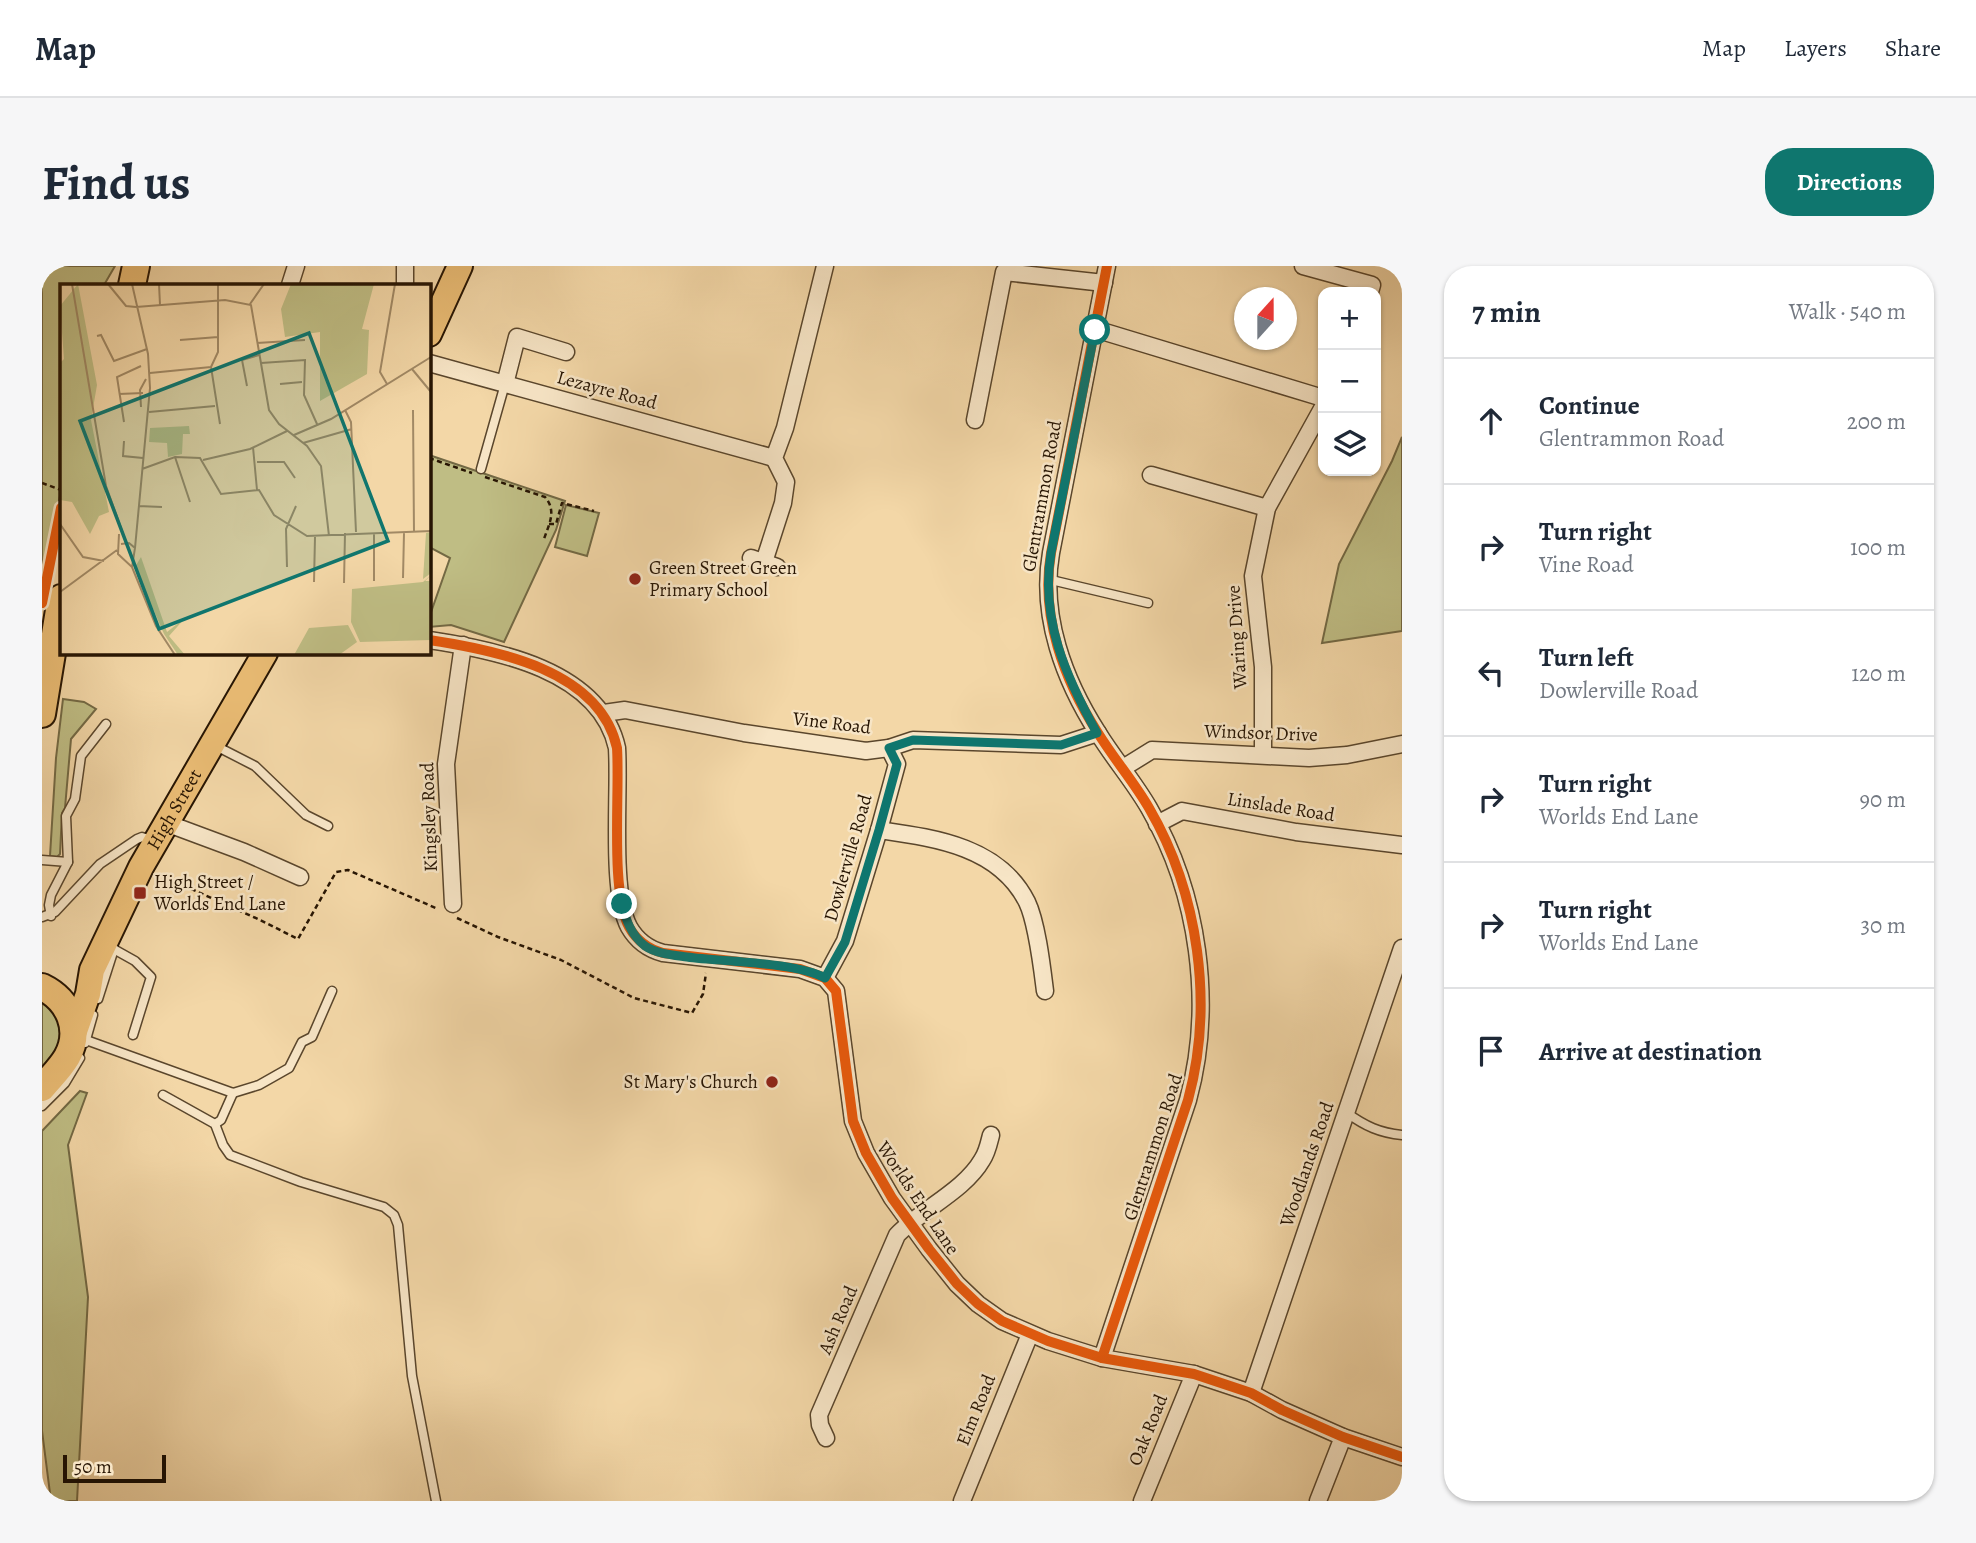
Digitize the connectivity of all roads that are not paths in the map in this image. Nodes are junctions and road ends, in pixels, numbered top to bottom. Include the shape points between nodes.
1 (136, 266) edge
2 (296, 266) edge
3 (405, 266) edge
4 (460, 266) edge
5 (825, 266) edge
6 (1107, 266) edge
7 (1303, 266) edge
8 (1104, 283) junction
9 (132, 284) edge
10 (290, 284) edge
11 (405, 284) edge
12 (1371, 287) edge
13 (1095, 330) junction
14 (430, 332) edge
15 (566, 352) dead end
16 (430, 363) edge
17 (505, 384) junction
18 (1318, 397) edge
19 (1320, 413) edge
20 (975, 420) dead end
21 (774, 458) junction
22 (481, 469) dead end
23 (1151, 475) dead end
24 (1268, 508) junction
25 (764, 562) dead end
26 (1047, 579) junction
27 (1148, 603) dead end
28 (60, 604) edge
29 (430, 640) edge
30 (463, 645) junction
31 (264, 654) edge
32 (604, 713) junction
33 (42, 714) edge
34 (106, 724) dead end
35 (1097, 733) junction
36 (212, 743) junction
37 (1402, 744) edge
38 (889, 748) junction
39 (1262, 754) junction
40 (1123, 768) junction
41 (1157, 824) junction
42 (328, 826) dead end
43 (879, 830) junction
44 (161, 832) junction
45 (1402, 845) edge
46 (42, 860) edge
47 (68, 862) junction
48 (300, 877) dead end
49 (448, 910) road end
50 (46, 916) edge
51 (109, 946) junction
52 (1402, 948) edge
53 (92, 970) junction
54 (825, 978) junction
55 (49, 991) edge
56 (332, 991) dead end
57 (1045, 991) dead end
58 (133, 1035) dead end
59 (80, 1037) junction
60 (45, 1081) edge
61 (233, 1093) junction
62 (163, 1095) dead end
63 (42, 1106) edge
64 (1347, 1113) junction
65 (215, 1124) junction
66 (991, 1135) dead end
67 (1402, 1135) edge
68 (909, 1222) junction
69 (1030, 1334) junction
70 (1102, 1358) junction
71 (1194, 1374) junction
72 (1251, 1393) junction
73 (1343, 1437) junction
74 (826, 1438) dead end
75 (1402, 1457) edge
76 (436, 1501) edge
77 (962, 1501) edge
78 (1142, 1501) edge
79 (1318, 1501) edge

1 - 9 highway
2 - 10 street
3 - 11 street
4 - 14 main road
5 - 21 street
6 - 8 street, Glentrammon Road
7 - 12 street
8 - 13 street, Glentrammon Road
8 - 20 street via 1004,272
13 - 18 street
13 - 26 street, Glentrammon Road
15 - 17 street via 517,337
16 - 17 street, Lezayre Road
17 - 21 street, Lezayre Road
17 - 22 lane
19 - 24 street, Waring Drive
21 - 25 street via 786,482
23 - 24 street
24 - 39 street, Waring Drive via 1253,576 1263,667
26 - 27 lane
26 - 35 street, Glentrammon Road via 1063,664
28 - 33 highway
29 - 30 street
30 - 32 street via 541,668 578,690
30 - 49 street, Kingsley Road via 446,764
31 - 36 main road, High Street
32 - 38 street, Vine Road via 625,710 866,751
32 - 54 street via 617,748 620,894 635,935 653,950 800,969
34 - 47 lane via 80,756 75,799 66,816
35 - 38 street, Vine Road via 1061,745 913,740
35 - 40 street, Glentrammon Road
36 - 42 lane via 255,766 306,815
36 - 44 main road, High Street
37 - 39 street, Windsor Drive via 1309,758
38 - 43 street, Dowlerville Road via 897,764
39 - 40 street, Windsor Drive via 1152,750
40 - 41 street, Glentrammon Road
41 - 45 street, Linslade Road via 1182,811
41 - 70 street, Glentrammon Road via 1182,883 1194,939 1200,999 1198,1053 1188,1100
43 - 54 street, Dowlerville Road via 845,942
43 - 57 street via 972,850 1016,885 1028,905
44 - 48 street via 244,852
44 - 50 lane via 142,837 107,858
44 - 51 main road, High Street via 141,867
46 - 47 lane
47 - 50 lane
51 - 53 main road, High Street
51 - 58 lane via 151,977
51 - 59 lane
52 - 64 street, Woodlands Road
53 - 55 main road, High Street via 81,981
53 - 59 main road, High Street
54 - 68 street, Worlds End Lane via 838,997 856,1131
55 - 59 highway via 65,1005
56 - 61 lane via 312,1037 302,1042 289,1068
59 - 60 highway
59 - 61 lane
59 - 63 lane via 75,1068
61 - 65 lane
62 - 65 lane
64 - 67 lane via 1382,1133
64 - 72 street, Woodlands Road
65 - 76 lane via 230,1155 384,1207 394,1215 412,1376
66 - 68 street via 984,1158 970,1177
68 - 69 street, Worlds End Lane via 978,1304
68 - 74 street, Ash Road via 897,1236 819,1415
69 - 70 street, Worlds End Lane
69 - 77 street, Elm Road
70 - 71 street, Worlds End Lane
71 - 72 street, Worlds End Lane
71 - 78 street, Oak Road
72 - 73 street, Worlds End Lane
73 - 75 street, Worlds End Lane
73 - 79 street

